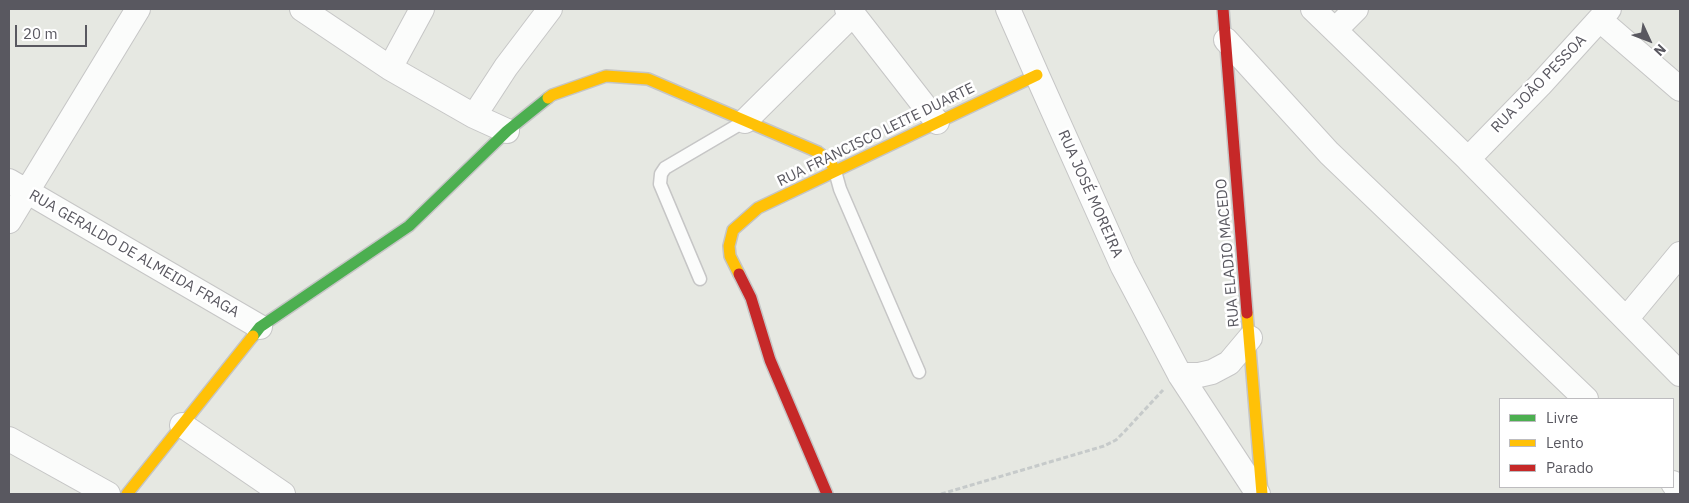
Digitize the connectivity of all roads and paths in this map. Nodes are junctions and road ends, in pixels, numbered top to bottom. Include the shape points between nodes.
1 (138, 9) edge
2 (302, 9) edge
3 (422, 9) edge
4 (550, 9) edge
5 (1008, 9) edge
6 (1223, 9) edge
7 (1313, 9) edge
8 (1356, 9) edge
9 (850, 12) edge
10 (1605, 14) edge
11 (1335, 30) junction
12 (1226, 40) junction
13 (390, 68) junction
14 (1036, 75) junction
15 (1680, 89) edge
16 (474, 116) junction
17 (745, 122) junction
18 (937, 122) junction
19 (507, 131) junction
20 (1468, 158) junction
21 (835, 172) junction
22 (18, 187) edge
23 (9, 221) edge
24 (1680, 254) edge
25 (700, 279) dead end
26 (1627, 318) junction
27 (260, 328) junction
28 (1250, 338) junction
29 (918, 372) dead end
30 (1680, 374) edge
31 (1180, 375) junction
32 (1585, 398) edge
33 (182, 425) junction
34 (9, 439) edge
35 (108, 494) edge
36 (127, 494) edge
37 (283, 494) edge
38 (827, 494) edge
39 (941, 494) edge
40 (1258, 494) edge
41 (1262, 494) edge

1 - 22 street
2 - 13 street
3 - 13 street
4 - 16 street
5 - 14 street, RUA JOSÉ MOREIRA
6 - 12 street, RUA ELADIO MACEDO
7 - 11 street
8 - 11 street
9 - 17 street
9 - 18 street
10 - 15 street
10 - 20 street, RUA JOÃO PESSOA
11 - 20 street
12 - 28 street, RUA ELADIO MACEDO
12 - 32 street via 1329,153
13 - 16 street
14 - 18 street, RUA FRANCISCO LEITE DUARTE
14 - 31 street, RUA JOSÉ MOREIRA via 1123,267
16 - 19 street
17 - 19 street via 648,79 606,76 552,95
17 - 21 street via 818,152 830,161
17 - 25 lane via 665,168 661,174 660,184
18 - 21 street, RUA FRANCISCO LEITE DUARTE
19 - 27 street via 409,226
20 - 26 street
21 - 29 lane
21 - 38 street, RUA FRANCISCO LEITE DUARTE via 758,208 734,230 729,246 730,256 751,298 770,360
22 - 23 street
22 - 27 street, RUA GERALDO DE ALMEIDA FRAGA
24 - 26 street
26 - 30 street
27 - 33 street
28 - 31 street via 1229,363 1212,372
28 - 41 street, RUA ELADIO MACEDO
31 - 39 path via 1162,390 1121,436 1104,446
31 - 40 street, RUA JOSÉ MOREIRA
33 - 36 street
33 - 37 street
34 - 35 street

